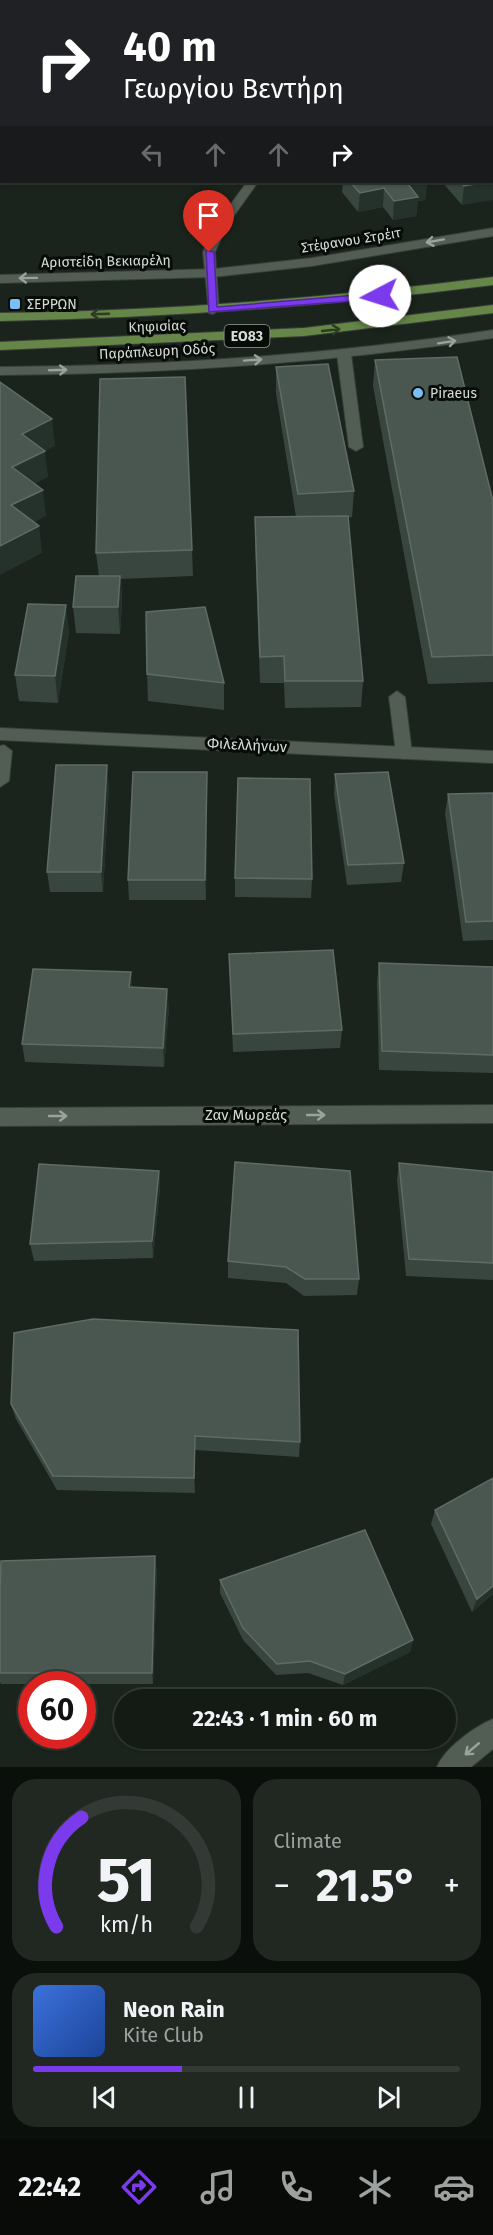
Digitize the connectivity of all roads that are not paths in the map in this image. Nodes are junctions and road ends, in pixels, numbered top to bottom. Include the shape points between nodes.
1 (251, 183) edge
2 (493, 232) edge
3 (213, 273) junction
4 (0, 279) edge
5 (493, 281) edge
6 (493, 309) edge
7 (213, 310) junction
8 (0, 317) edge
9 (493, 334) edge
10 (0, 346) edge
11 (344, 354) junction
12 (0, 371) edge
13 (356, 447) dead end
14 (397, 697) dead end
15 (0, 734) edge
16 (4, 751) dead end
17 (404, 753) junction
18 (493, 757) edge
19 (0, 782) edge
20 (493, 1114) edge
21 (0, 1117) edge
22 (493, 1732) edge
23 (450, 1767) edge

1 - 3 street via 213,240 209,252
2 -> 3 street, Στέφανου Στρέιτ via 312,262
3 -> 4 street, Αριστείδη Βεκιαρέλη
3 - 7 street
5 - 7 main road, Κηφισίας / ΕΟ83 via 380,296
10 -> 6 main road, Κηφισίας / ΕΟ83 via 304,332
7 -> 8 main road, Κηφισίας / ΕΟ83
11 -> 9 street, Παράπλευρη Οδός
12 -> 11 street, Παράπλευρη Οδός via 183,365
11 - 13 street
14 - 17 street
15 - 17 street, Φιλελλήνων
16 - 19 street
17 - 18 street, Φιλελλήνων
21 -> 20 street, Ζαν Μωρεάς
22 -> 23 street

